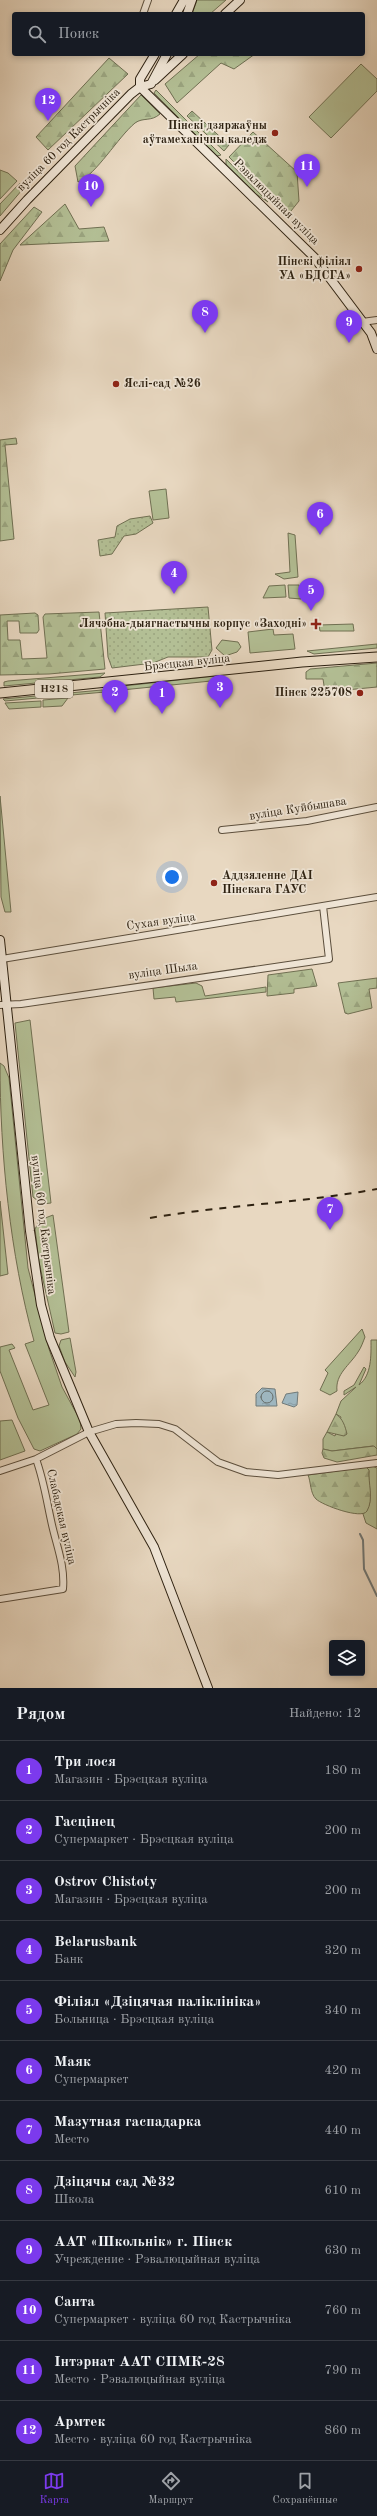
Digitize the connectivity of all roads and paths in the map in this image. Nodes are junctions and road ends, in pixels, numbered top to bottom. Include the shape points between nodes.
1 (148, 0) edge
2 (184, 0) edge
3 (192, 0) edge
4 (240, 0) edge
5 (144, 12) edge
6 (177, 12) edge
7 (188, 12) edge
8 (227, 12) edge
9 (154, 56) edge
10 (166, 56) edge
11 (181, 56) edge
12 (153, 82) junction
13 (140, 87) junction
14 (0, 230) edge
15 (377, 320) edge
16 (362, 322) junction
17 (377, 349) edge
18 (377, 657) edge
19 (0, 693) edge
20 (377, 807) edge
21 (222, 830) dead end
22 (377, 897) edge
23 (323, 906) junction
24 (0, 940) edge
25 (2, 959) junction
26 (4, 1005) edge
27 (90, 1432) junction
28 (36, 1459) junction
29 (377, 1463) edge
30 (0, 1471) edge
31 (0, 1599) edge
32 (208, 1688) edge

1 - 5 street
2 - 6 street
3 - 7 street
4 - 8 street
9 - 13 street, вуліца 60 год Кастрычніка via 140,79
10 - 12 street
11 - 12 street
12 - 13 street, вуліца 60 год Кастрычніка
13 - 14 street, вуліца 60 год Кастрычніка
13 - 16 street, Рэвалюцыйная вуліца via 314,257
15 - 16 street
16 - 17 street, Рэвалюцыйная вуліца via 371,333
18 - 19 main road, Брэсцкая вуліца / Н218 via 302,662
20 - 21 street, вуліца Куйбышава via 307,821
22 - 23 street, Сухая вуліца
23 - 25 street, Сухая вуліца
23 - 26 street, вуліца Шыла via 329,959
24 - 25 street, вуліца 60 год Кастрычніка
25 - 26 street, вуліца 60 год Кастрычніка
26 - 27 street, вуліца 60 год Кастрычніка via 27,1211 40,1299 50,1338
27 - 28 street
27 - 29 street via 116,1424 168,1426 218,1462 246,1472 267,1474
27 - 32 street, вуліца 60 год Кастрычніка via 154,1547
28 - 30 street
28 - 31 street, Слабадская вуліца via 62,1556 63,1589

